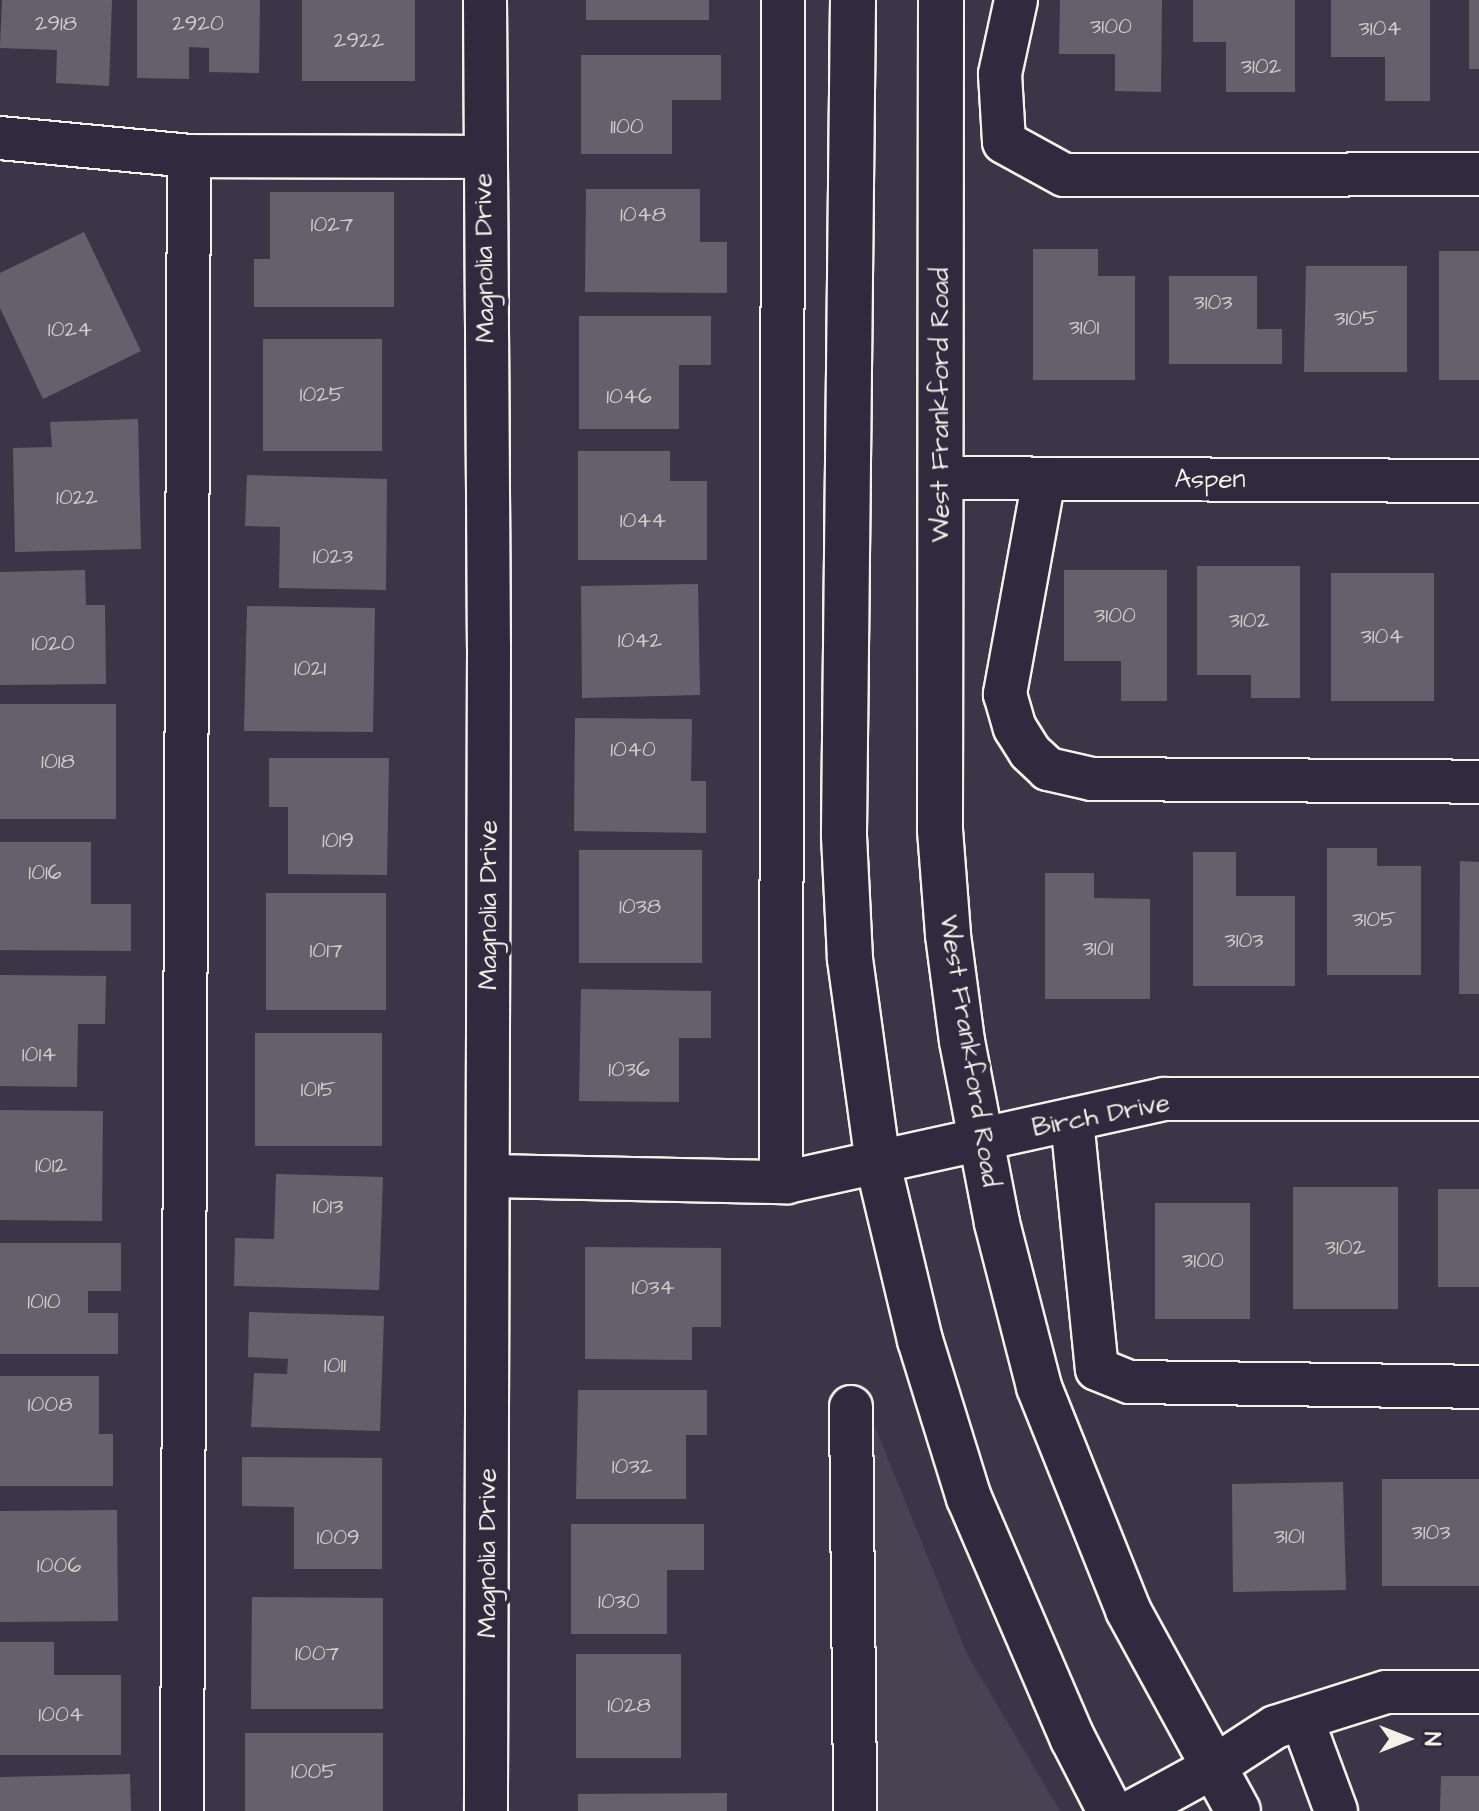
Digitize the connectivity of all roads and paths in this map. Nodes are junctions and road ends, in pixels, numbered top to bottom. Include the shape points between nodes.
1 (485, 0) edge
2 (783, 0) edge
3 (853, 0) edge
4 (941, 0) edge
5 (1016, 0) edge
6 (0, 138) edge
7 (189, 156) junction
8 (484, 157) junction
9 (1479, 174) edge
10 (940, 478) junction
11 (1044, 479) junction
12 (1479, 481) edge
13 (1479, 782) edge
14 (1479, 1099) edge
15 (1072, 1120) junction
16 (983, 1141) junction
17 (878, 1164) junction
18 (489, 1176) junction
19 (781, 1182) junction
20 (1479, 1387) edge
21 (851, 1407) dead end
22 (1479, 1692) edge
23 (1302, 1719) junction
24 (1212, 1768) junction
25 (182, 1811) edge
26 (486, 1811) edge
27 (855, 1811) edge
28 (1110, 1811) edge
29 (1133, 1811) edge
30 (1238, 1811) edge
31 (1336, 1811) edge

1 - 8 street, Magnolia Drive
2 - 19 street
3 - 17 main road via 844,836 850,959
4 - 10 main road, West Frankford Road
5 - 9 street via 1000,74 1004,142 1064,175
6 - 7 street
7 - 8 street
7 - 25 street
8 - 18 street, Magnolia Drive
10 - 11 street, Aspen
10 - 16 main road, West Frankford Road via 940,830 962,1041
11 - 12 street, Aspen
11 - 13 street via 1005,694 1015,728 1048,769 1092,779
14 - 15 street, Birch Drive via 1164,1099
15 - 16 street, Birch Drive
15 - 20 street via 1097,1369 1130,1382
16 - 17 street, Birch Drive
16 - 24 main road, West Frankford Road via 997,1223 1039,1387 1128,1610
17 - 19 street, Birch Drive
17 - 28 main road via 920,1340 969,1498 1073,1739
18 - 19 street, Birch Drive
18 - 26 street, Magnolia Drive
21 - 27 street
22 - 23 street via 1386,1692
23 - 24 street via 1275,1727
23 - 31 street
24 - 29 street
24 - 30 main road, West Frankford Road

